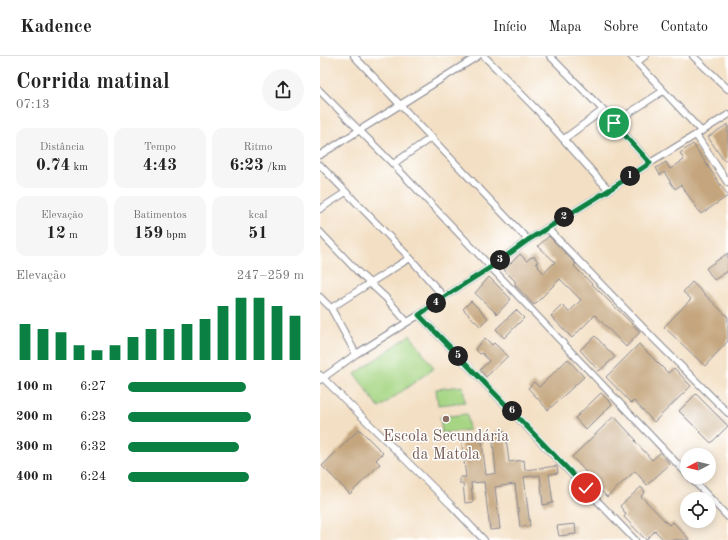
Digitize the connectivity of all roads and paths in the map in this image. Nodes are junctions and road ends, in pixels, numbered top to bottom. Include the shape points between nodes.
1 (354, 56) edge
2 (478, 56) edge
3 (484, 56) edge
4 (550, 56) edge
5 (631, 56) edge
6 (644, 56) edge
7 (693, 56) edge
8 (637, 62) junction
9 (728, 88) edge
10 (320, 91) edge
11 (664, 91) junction
12 (399, 104) junction
13 (603, 110) junction
14 (728, 115) edge
15 (614, 123) junction
16 (360, 130) junction
17 (698, 133) junction
18 (432, 137) junction
19 (564, 139) junction
20 (320, 155) edge
21 (650, 163) junction
22 (393, 164) junction
23 (320, 165) edge
24 (728, 183) edge
25 (609, 190) junction
26 (346, 192) junction
27 (320, 209) edge
28 (547, 228) junction
29 (320, 232) edge
30 (528, 240) junction
31 (410, 258) junction
32 (491, 267) junction
33 (370, 283) junction
34 (320, 297) edge
35 (444, 297) junction
36 (331, 308) junction
37 (419, 315) junction
38 (407, 322) junction
39 (356, 354) junction
40 (321, 378) edge
41 (728, 413) edge
42 (680, 467) edge
43 (697, 484) edge
44 (728, 516) edge
45 (484, 540) edge
46 (635, 540) edge

1 - 12 street
2 - 12 street
3 - 19 street
4 - 13 street
5 - 8 street
6 - 8 street
7 - 9 street
8 - 11 street
10 - 16 street
11 - 15 street
11 - 17 street
12 - 16 street
12 - 18 street
13 - 15 street
13 - 19 street
14 - 17 street
15 - 21 street
16 - 20 street
16 - 22 street
17 - 21 street
17 - 24 street
18 - 22 street
18 - 30 street
19 - 25 street
21 - 25 street
22 - 32 street
23 - 26 street
25 - 28 street
26 - 27 street
26 - 31 street
28 - 30 street
28 - 41 street
29 - 33 street
30 - 32 street
31 - 33 street
31 - 35 street
32 - 35 street
32 - 42 street
33 - 36 street
33 - 38 street
34 - 36 street
35 - 37 street
36 - 39 street
37 - 38 street
37 - 46 street
38 - 39 street
39 - 40 street
40 - 45 street
43 - 44 street

